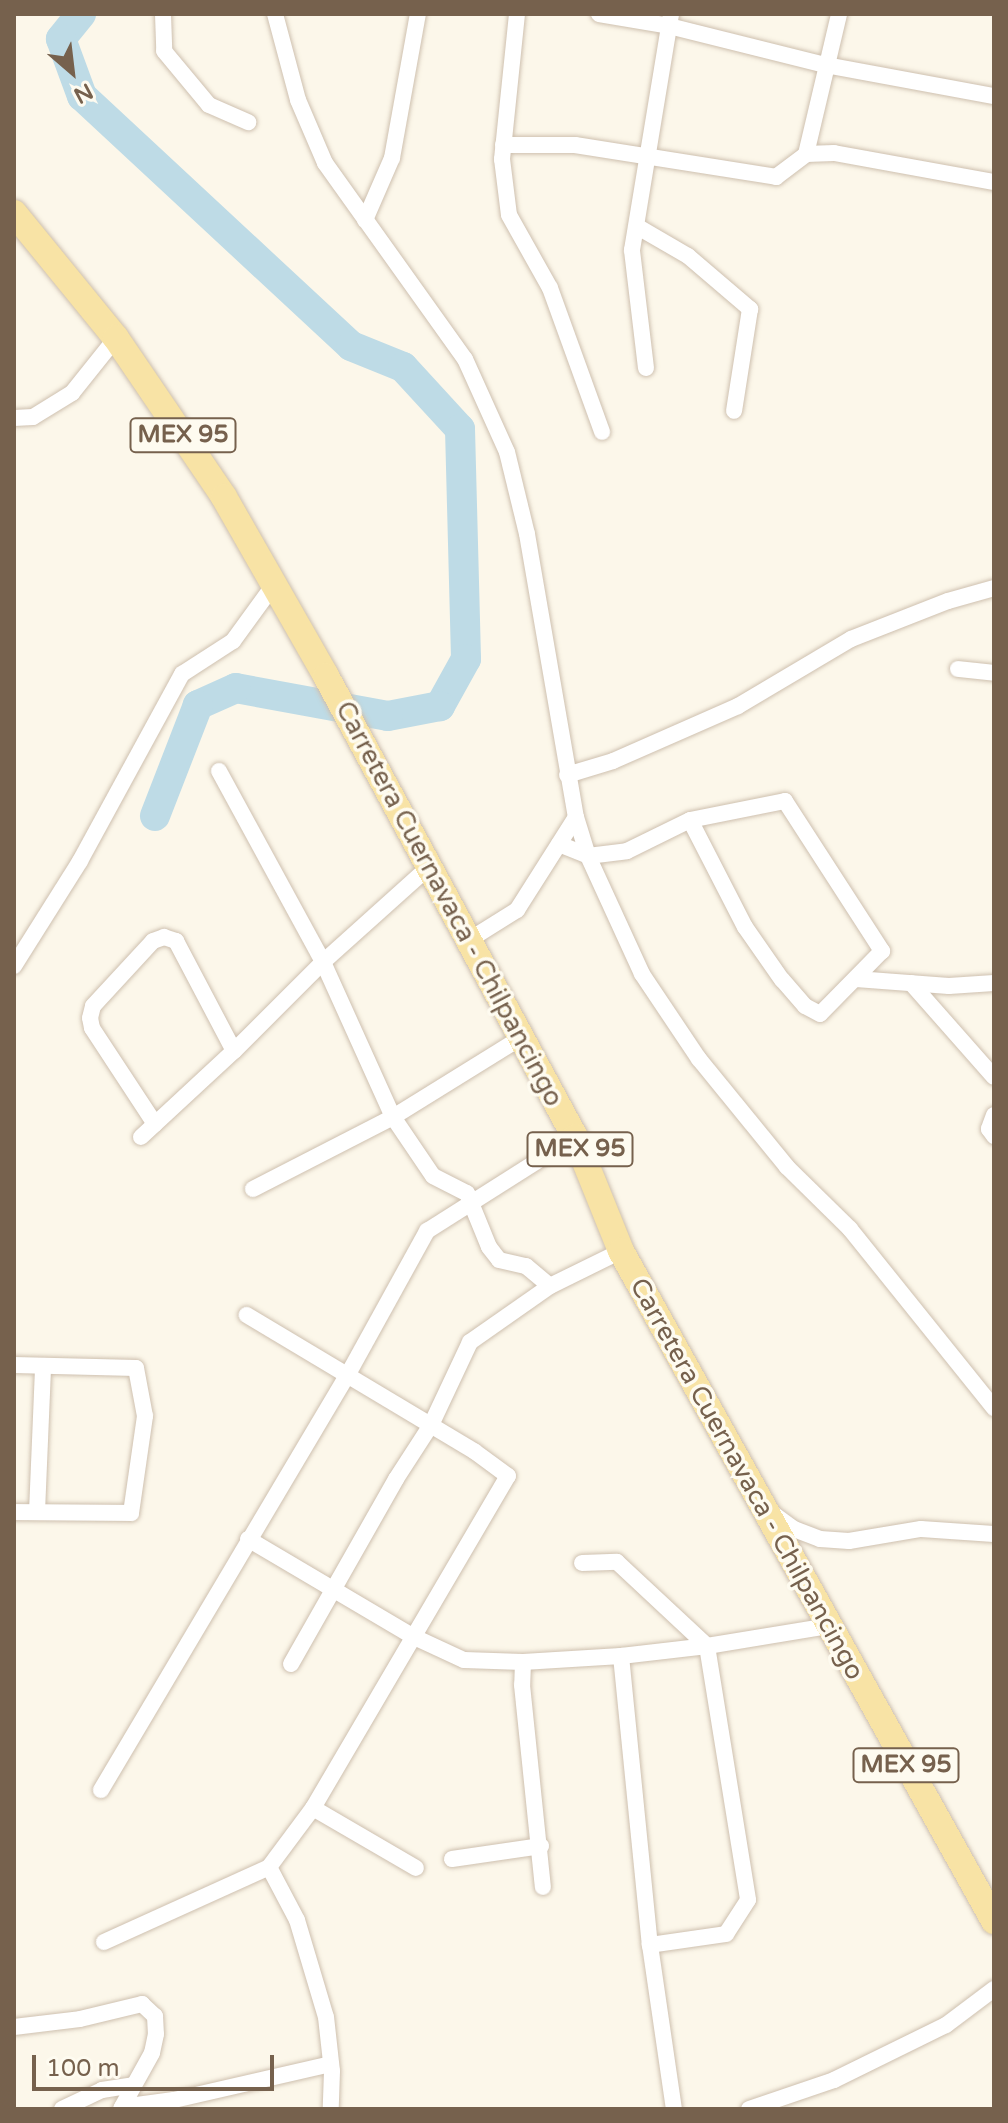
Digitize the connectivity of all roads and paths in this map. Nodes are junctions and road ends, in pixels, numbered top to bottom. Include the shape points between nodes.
1 (163, 14) edge
2 (275, 14) edge
3 (418, 14) edge
4 (517, 14) edge
5 (599, 14) edge
6 (839, 14) edge
7 (670, 20) edge
8 (826, 65) junction
9 (994, 96) edge
10 (248, 122) dead end
11 (503, 145) junction
12 (806, 154) junction
13 (648, 158) junction
14 (994, 182) edge
15 (14, 213) edge
16 (365, 220) junction
17 (638, 227) junction
18 (116, 338) junction
19 (646, 368) dead end
20 (734, 411) dead end
21 (14, 418) edge
22 (602, 432) dead end
23 (273, 586) junction
24 (994, 588) edge
25 (958, 669) dead end
26 (994, 673) edge
27 (219, 771) dead end
28 (567, 775) junction
29 (576, 817) junction
30 (690, 820) junction
31 (559, 844) junction
32 (588, 856) junction
33 (429, 867) junction
34 (469, 940) junction
35 (323, 962) junction
36 (14, 966) edge
37 (856, 979) junction
38 (911, 983) junction
39 (994, 983) edge
40 (522, 1037) junction
41 (234, 1051) junction
42 (994, 1077) edge
43 (994, 1115) edge
44 (393, 1117) junction
45 (155, 1124) junction
46 (994, 1136) edge
47 (141, 1137) dead end
48 (575, 1137) junction
49 (253, 1189) dead end
50 (473, 1202) junction
51 (621, 1251) junction
52 (550, 1286) junction
53 (247, 1315) dead end
54 (14, 1365) edge
55 (43, 1366) junction
56 (347, 1376) junction
57 (994, 1408) edge
58 (431, 1425) junction
59 (761, 1505) junction
60 (14, 1512) edge
61 (37, 1512) junction
62 (994, 1534) edge
63 (248, 1539) junction
64 (582, 1563) dead end
65 (332, 1590) junction
66 (824, 1617) junction
67 (412, 1636) junction
68 (707, 1646) junction
69 (621, 1656) junction
70 (523, 1662) junction
71 (291, 1664) dead end
72 (101, 1790) dead end
73 (313, 1808) junction
74 (541, 1846) junction
75 (452, 1859) dead end
76 (269, 1867) junction
77 (416, 1868) dead end
78 (543, 1887) dead end
79 (994, 1921) edge
80 (104, 1942) dead end
81 (650, 1945) junction
82 (994, 1989) edge
83 (14, 2027) edge
84 (331, 2064) junction
85 (132, 2085) junction
86 (122, 2108) edge
87 (62, 2109) edge
88 (331, 2109) edge
89 (674, 2109) edge
90 (749, 2109) edge

1 - 10 street via 164,51 209,105
2 - 16 street via 298,100 325,163
3 - 16 street via 392,158
4 - 11 street
5 - 7 street
6 - 8 street
7 - 8 street
7 - 13 street
8 - 9 street
8 - 12 street
11 - 13 street via 575,145
11 - 22 street via 509,215 550,288
12 - 13 street via 776,177
12 - 14 street via 834,153
13 - 17 street
15 - 18 main road, Carretera Cuernavaca - Chilpancingo / MEX 95
16 - 28 street via 465,359 507,452 527,534
17 - 19 street via 632,250
17 - 20 street via 688,256 750,309
18 - 21 street via 72,393 33,417
18 - 23 main road, Carretera Cuernavaca - Chilpancingo / MEX 95 via 224,497
23 - 33 main road, Carretera Cuernavaca - Chilpancingo / MEX 95
23 - 36 street via 233,641 182,674 80,861
24 - 28 street via 851,639 738,706 613,761
25 - 26 street
27 - 35 street
28 - 29 street
29 - 31 street
29 - 32 street
30 - 32 street via 627,851
30 - 37 street via 745,927 805,1006 820,1014
30 - 37 street via 785,801 882,951
31 - 32 street
31 - 34 street via 517,910
32 - 57 street via 642,974 699,1059 787,1167 850,1229
33 - 34 main road, Carretera Cuernavaca - Chilpancingo / MEX 95
33 - 35 street
34 - 40 main road, Carretera Cuernavaca - Chilpancingo / MEX 95
35 - 41 street
35 - 44 street
37 - 38 street
38 - 39 street
38 - 42 street
40 - 44 street
40 - 48 main road, Carretera Cuernavaca - Chilpancingo / MEX 95
41 - 45 street
41 - 45 street via 176,941 153,941 93,1006 90,1018
43 - 46 street via 989,1129
44 - 49 street
44 - 50 street via 433,1176 467,1193
45 - 47 street
48 - 50 street
48 - 51 main road, Carretera Cuernavaca - Chilpancingo / MEX 95
50 - 52 street via 499,1260 526,1266
50 - 56 street via 427,1231
51 - 52 street
51 - 59 main road, Carretera Cuernavaca - Chilpancingo / MEX 95
52 - 58 street via 470,1342
53 - 56 street
54 - 55 street
55 - 61 street
55 - 61 street via 136,1368 145,1416 131,1513
56 - 58 street
56 - 63 street
58 - 65 street
58 - 67 street via 508,1476
59 - 62 street via 794,1529 820,1539 849,1541 921,1529
59 - 66 main road, Carretera Cuernavaca - Chilpancingo / MEX 95
60 - 61 street
63 - 65 street
63 - 72 street
64 - 68 street via 617,1562
65 - 67 street
65 - 71 street
66 - 68 street
66 - 79 main road, Carretera Cuernavaca - Chilpancingo / MEX 95
67 - 70 street via 464,1660
67 - 73 street
68 - 69 street
68 - 81 street via 748,1900 726,1934
69 - 70 street
69 - 81 street
70 - 74 street
73 - 76 street
73 - 77 street
74 - 75 street
74 - 78 street
76 - 80 street
76 - 84 street via 297,1920 326,2017
81 - 89 street
82 - 90 street via 946,2025 834,2080
83 - 85 street via 142,2004 155,2016 156,2034 152,2053
84 - 86 street
84 - 88 street
85 - 86 street
85 - 87 street via 102,2090

